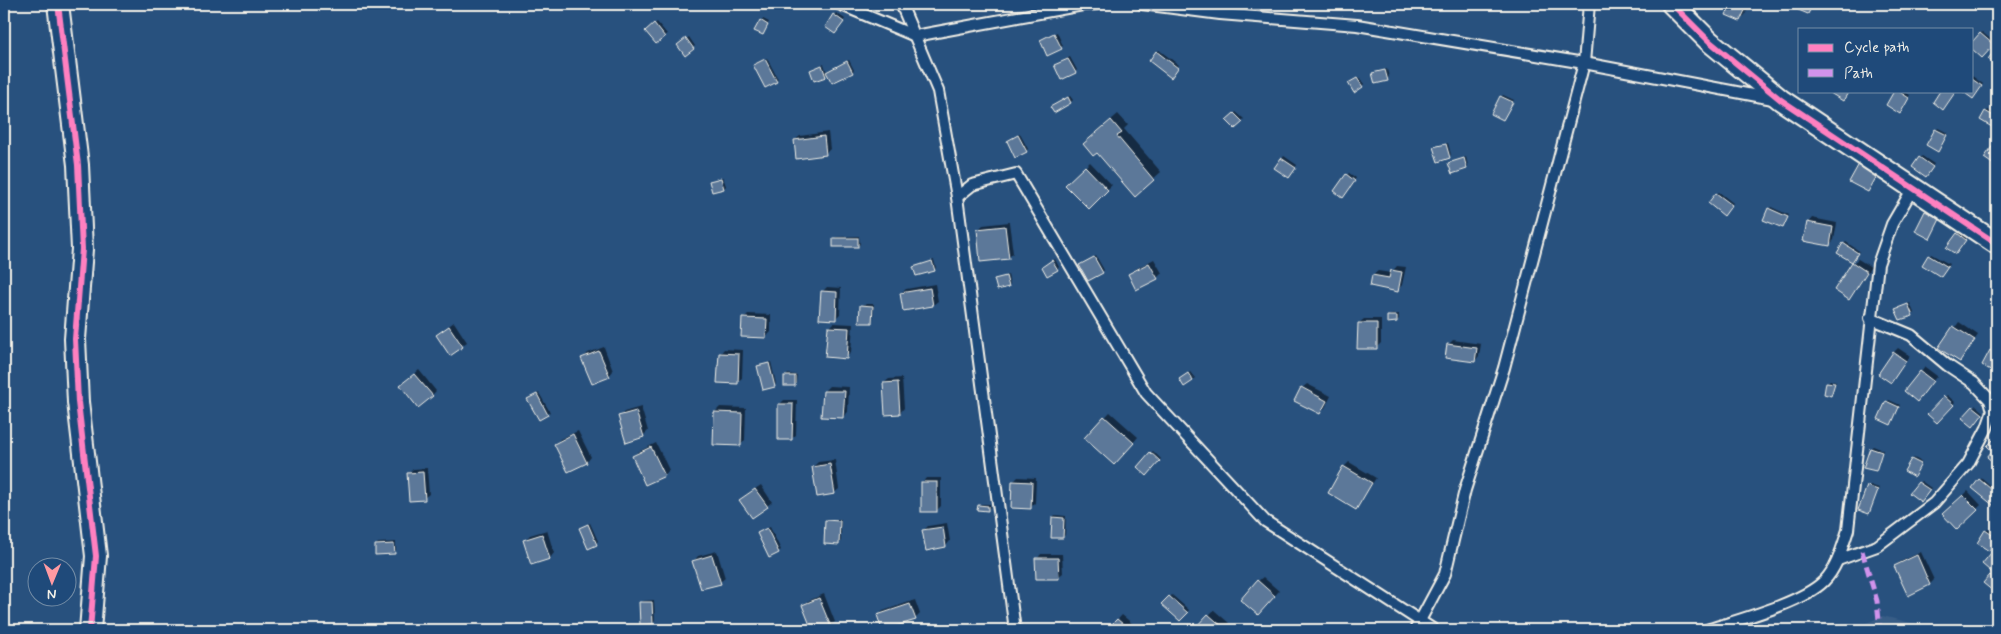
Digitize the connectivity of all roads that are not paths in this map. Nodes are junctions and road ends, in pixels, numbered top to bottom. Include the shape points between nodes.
1 (58, 4) edge
2 (839, 4) edge
3 (901, 4) edge
4 (1098, 4) edge
5 (1142, 4) edge
6 (1589, 4) edge
7 (1672, 4) edge
8 (915, 36) junction
9 (1584, 63) junction
10 (1781, 100) junction
11 (1913, 188) junction
12 (957, 198) junction
13 (1997, 244) edge
14 (1870, 318) junction
15 (1838, 560) junction
16 (1417, 626) edge
17 (90, 630) edge
18 (1015, 630) edge
19 (1434, 630) edge
20 (1708, 630) edge

1 - 17 street via 79,184 82,249 75,339 78,402 96,556
2 - 8 lane
3 - 8 lane
4 - 8 lane
5 - 9 lane via 1357,25
6 - 9 lane
7 - 10 street via 1709,41
8 - 12 lane via 938,91
9 - 10 lane
9 - 16 lane via 1504,368 1465,490 1445,574
10 - 11 street
11 - 13 street
11 - 14 lane via 1892,224 1878,264
12 - 16 lane via 972,185 1016,174 1146,393 1265,522
12 - 18 lane
14 - 15 lane via 1848,530
14 - 15 lane via 1911,335 1974,383 1990,400 1993,411 1968,464 1934,503 1877,546
15 - 20 lane via 1823,582 1798,598
16 - 19 lane

